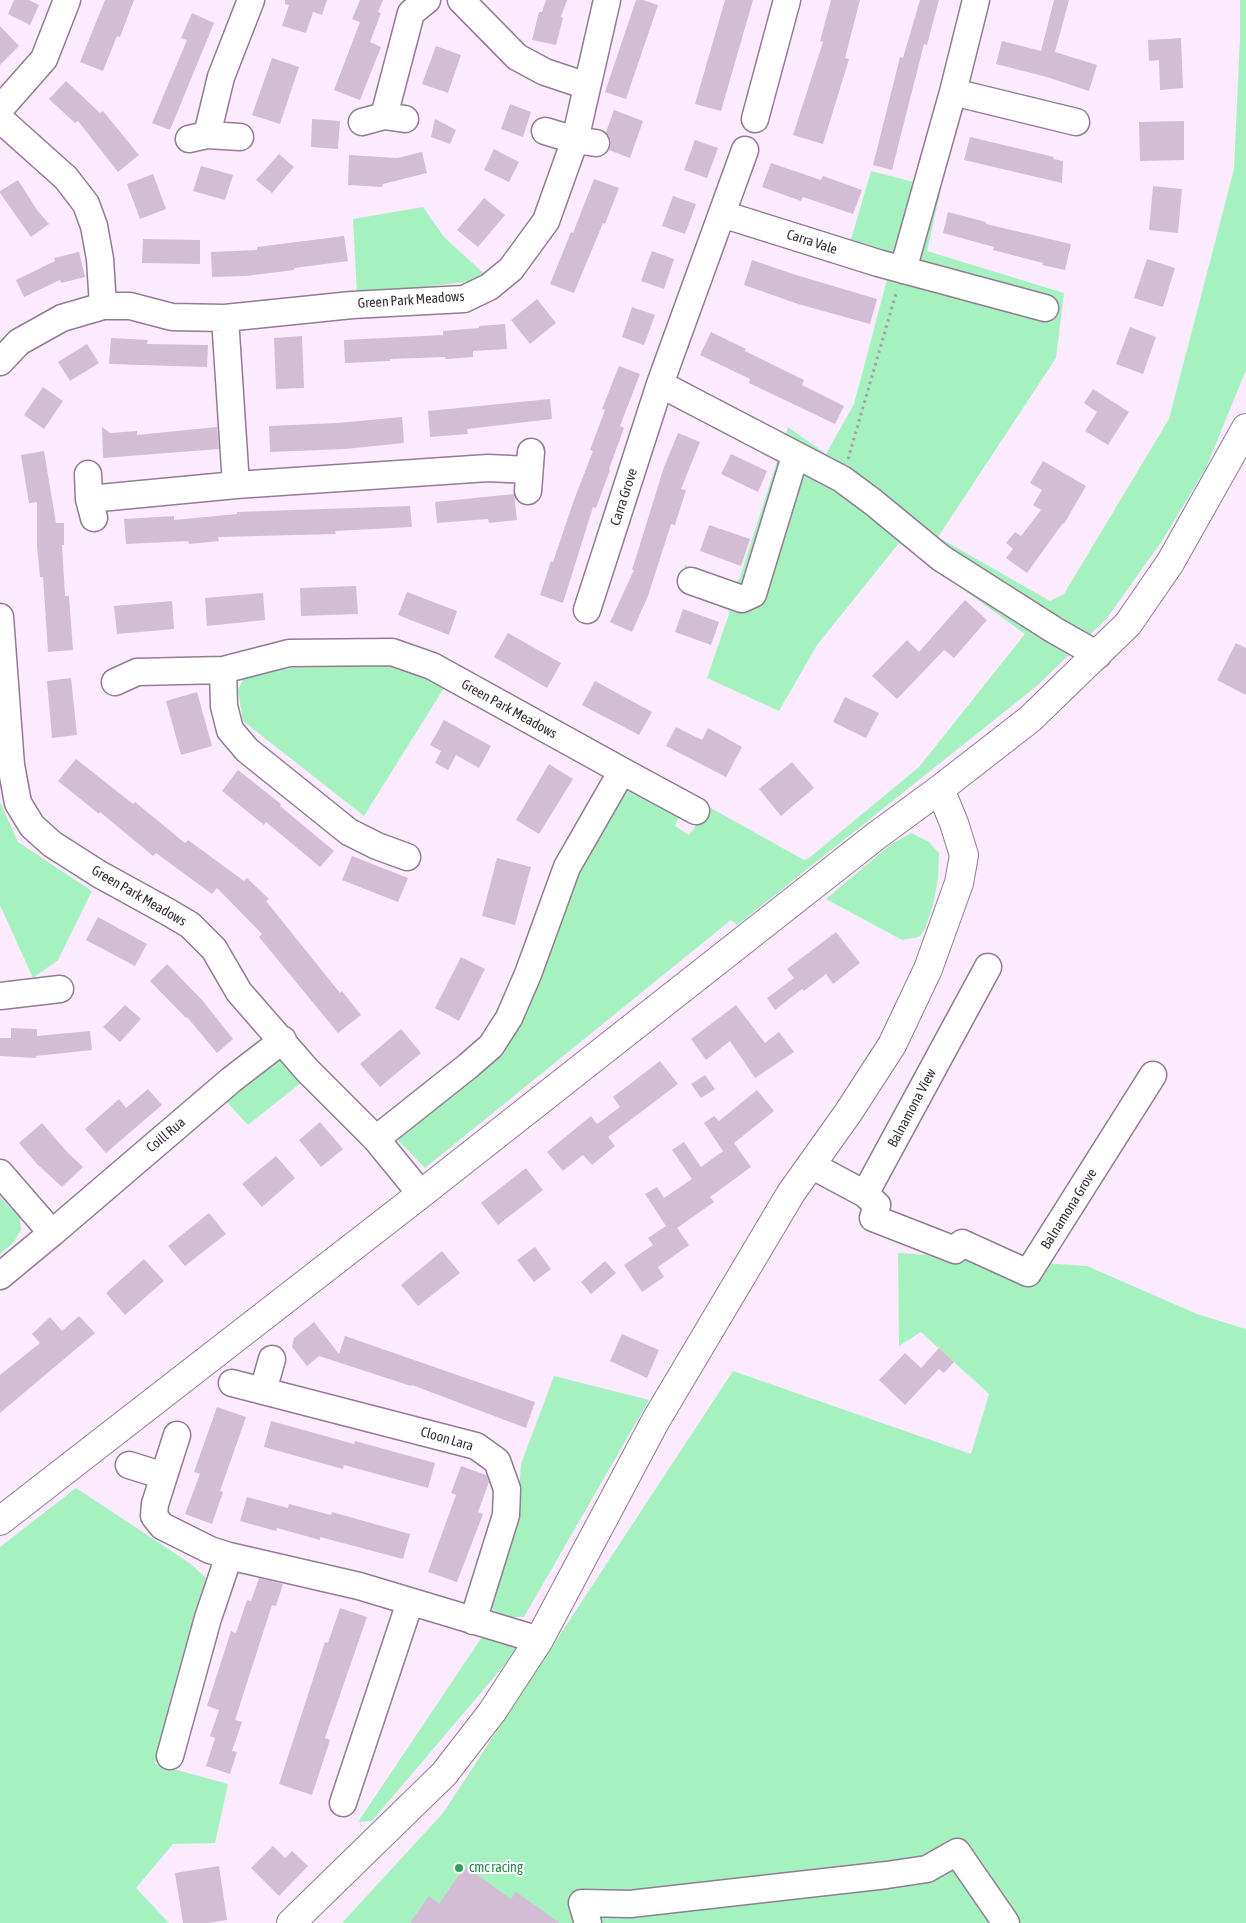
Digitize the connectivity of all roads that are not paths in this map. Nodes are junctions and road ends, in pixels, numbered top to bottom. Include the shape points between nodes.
1 (67, 0) edge
2 (252, 0) edge
3 (426, 0) edge
4 (461, 0) edge
5 (607, 0) edge
6 (787, 0) edge
7 (976, 0) edge
8 (587, 86) junction
9 (953, 92) junction
10 (0, 109) edge
11 (0, 119) edge
12 (384, 119) dead end
13 (755, 119) dead end
14 (1076, 122) dead end
15 (545, 131) dead end
16 (240, 137) dead end
17 (586, 142) junction
18 (745, 150) dead end
19 (722, 214) junction
20 (903, 270) junction
21 (104, 306) junction
22 (1044, 308) dead end
23 (225, 318) junction
24 (0, 362) edge
25 (660, 384) junction
26 (1246, 428) edge
27 (795, 456) junction
28 (529, 471) dead end
29 (236, 485) junction
30 (90, 497) dead end
31 (691, 581) dead end
32 (587, 610) dead end
33 (0, 617) edge
34 (1098, 655) junction
35 (223, 670) junction
36 (115, 682) dead end
37 (6, 768) edge
38 (622, 771) junction
39 (940, 789) junction
40 (696, 811) dead end
41 (407, 857) dead end
42 (988, 967) dead end
43 (60, 989) dead end
44 (0, 996) edge
45 (283, 1040) junction
46 (1153, 1075) dead end
47 (376, 1138) junction
48 (811, 1165) junction
49 (0, 1173) edge
50 (421, 1194) junction
51 (865, 1194) junction
52 (52, 1232) junction
53 (0, 1276) edge
54 (272, 1359) dead end
55 (232, 1383) dead end
56 (263, 1391) junction
57 (177, 1435) dead end
58 (129, 1465) dead end
59 (164, 1476) junction
60 (0, 1521) edge
61 (228, 1556) junction
62 (410, 1602) junction
63 (473, 1621) junction
64 (539, 1640) junction
65 (170, 1756) dead end
66 (342, 1803) dead end
67 (291, 1923) edge
68 (588, 1923) edge
69 (1006, 1923) edge

1 - 10 street via 44,59
2 - 16 street via 211,114 198,137
3 - 12 street via 411,13
4 - 8 street via 517,57 545,72
5 - 8 street, Green Park Meadows
6 - 13 street
7 - 9 street
8 - 17 street, Green Park Meadows
9 - 14 street
9 - 20 street
11 - 21 street via 66,178 86,204 94,226
15 - 17 street
17 - 23 street, Green Park Meadows via 546,221 510,269 489,287 464,299 352,305
18 - 19 street
19 - 20 street, Carra Vale
19 - 25 street
20 - 22 street, Carra Vale
21 - 23 street, Green Park Meadows via 130,306 172,317
21 - 24 street, Green Park Meadows via 62,318 19,342
23 - 29 street
25 - 27 street
25 - 32 street, Carra Grove
26 - 34 main road via 1170,564 1128,624
27 - 31 street via 753,594 742,599
27 - 34 street via 842,479 940,558
28 - 29 street via 488,468
29 - 30 street
33 - 37 street, Green Park Meadows
34 - 39 main road via 1030,720
35 - 36 street, Green Park Meadows via 137,672
35 - 38 street, Green Park Meadows via 289,653 392,652 432,666
35 - 41 street via 224,706 230,730 247,750 349,832
37 - 45 street, Green Park Meadows via 18,802 32,826 52,844 99,874 190,925 214,949 238,992
38 - 40 street, Green Park Meadows
38 - 47 street via 567,867 528,974 509,1018 491,1046
39 - 48 main road via 964,855 959,883 928,969 892,1045
39 - 50 main road
42 - 51 street, Balnamona View
43 - 44 street
45 - 47 street, Green Park Meadows via 307,1070
45 - 52 street, Coill Rua
46 - 51 street, Balnamona Grove via 1028,1273 962,1243 955,1250 873,1218 877,1205
47 - 50 street, Green Park Meadows
48 - 51 street
48 - 64 main road via 791,1193 656,1420
49 - 52 street
50 - 60 main road
52 - 53 street, Coill Rua
54 - 56 street
55 - 56 street, Cloon Lara
56 - 63 street, Cloon Lara via 476,1446 497,1461 507,1490 506,1515
57 - 59 street
58 - 59 street
59 - 61 street via 154,1516 162,1526
61 - 62 street via 359,1586
61 - 65 street
62 - 63 street
62 - 66 street
63 - 64 street
64 - 67 main road via 492,1712 444,1774
68 - 69 street via 582,1903 630,1904 887,1875 927,1869 957,1852

